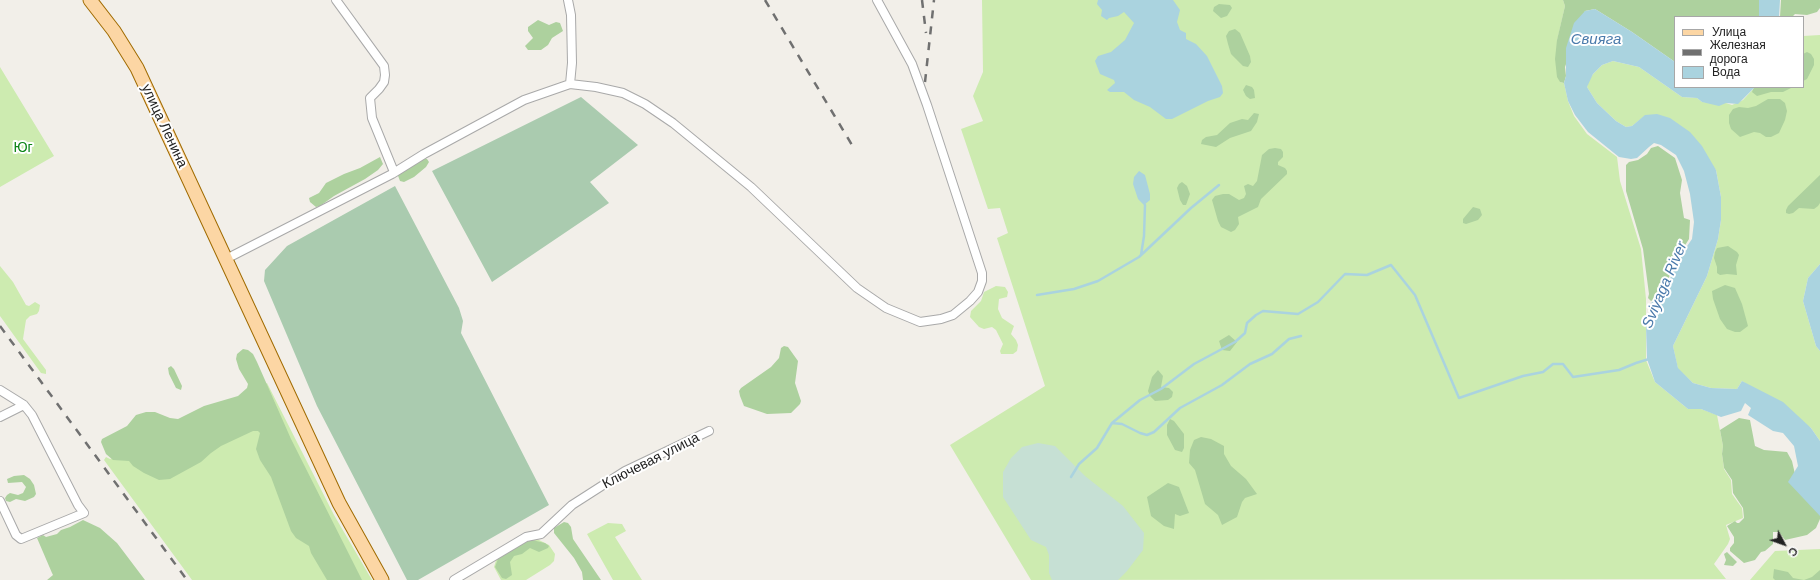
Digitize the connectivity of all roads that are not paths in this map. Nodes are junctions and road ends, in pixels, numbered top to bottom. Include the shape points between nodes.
1 (90, 0) edge
2 (336, 0) edge
3 (568, 0) edge
4 (877, 0) edge
5 (570, 84) junction
6 (394, 172) junction
7 (226, 259) junction
8 (0, 390) edge
9 (24, 405) junction
10 (0, 416) edge
11 (709, 431) dead end
12 (0, 501) edge
13 (382, 580) edge
14 (454, 580) edge

1 - 7 main road, улица Ленина via 114,31 137,68
2 - 6 street via 384,66 384,82 370,98 372,118
3 - 5 street via 571,15
4 - 5 street via 914,70 928,105 982,273 978,292 970,302 961,310 941,319 920,322 906,317 886,308 858,288 751,187 673,123 645,104 623,93
5 - 6 street via 524,100
6 - 7 street
7 - 13 main road, улица Ленина via 339,503
8 - 9 street
9 - 10 street
9 - 12 street via 32,415 84,513 21,539 16,535
11 - 14 street, Ключевая улица via 625,471 572,505 541,534 526,537

